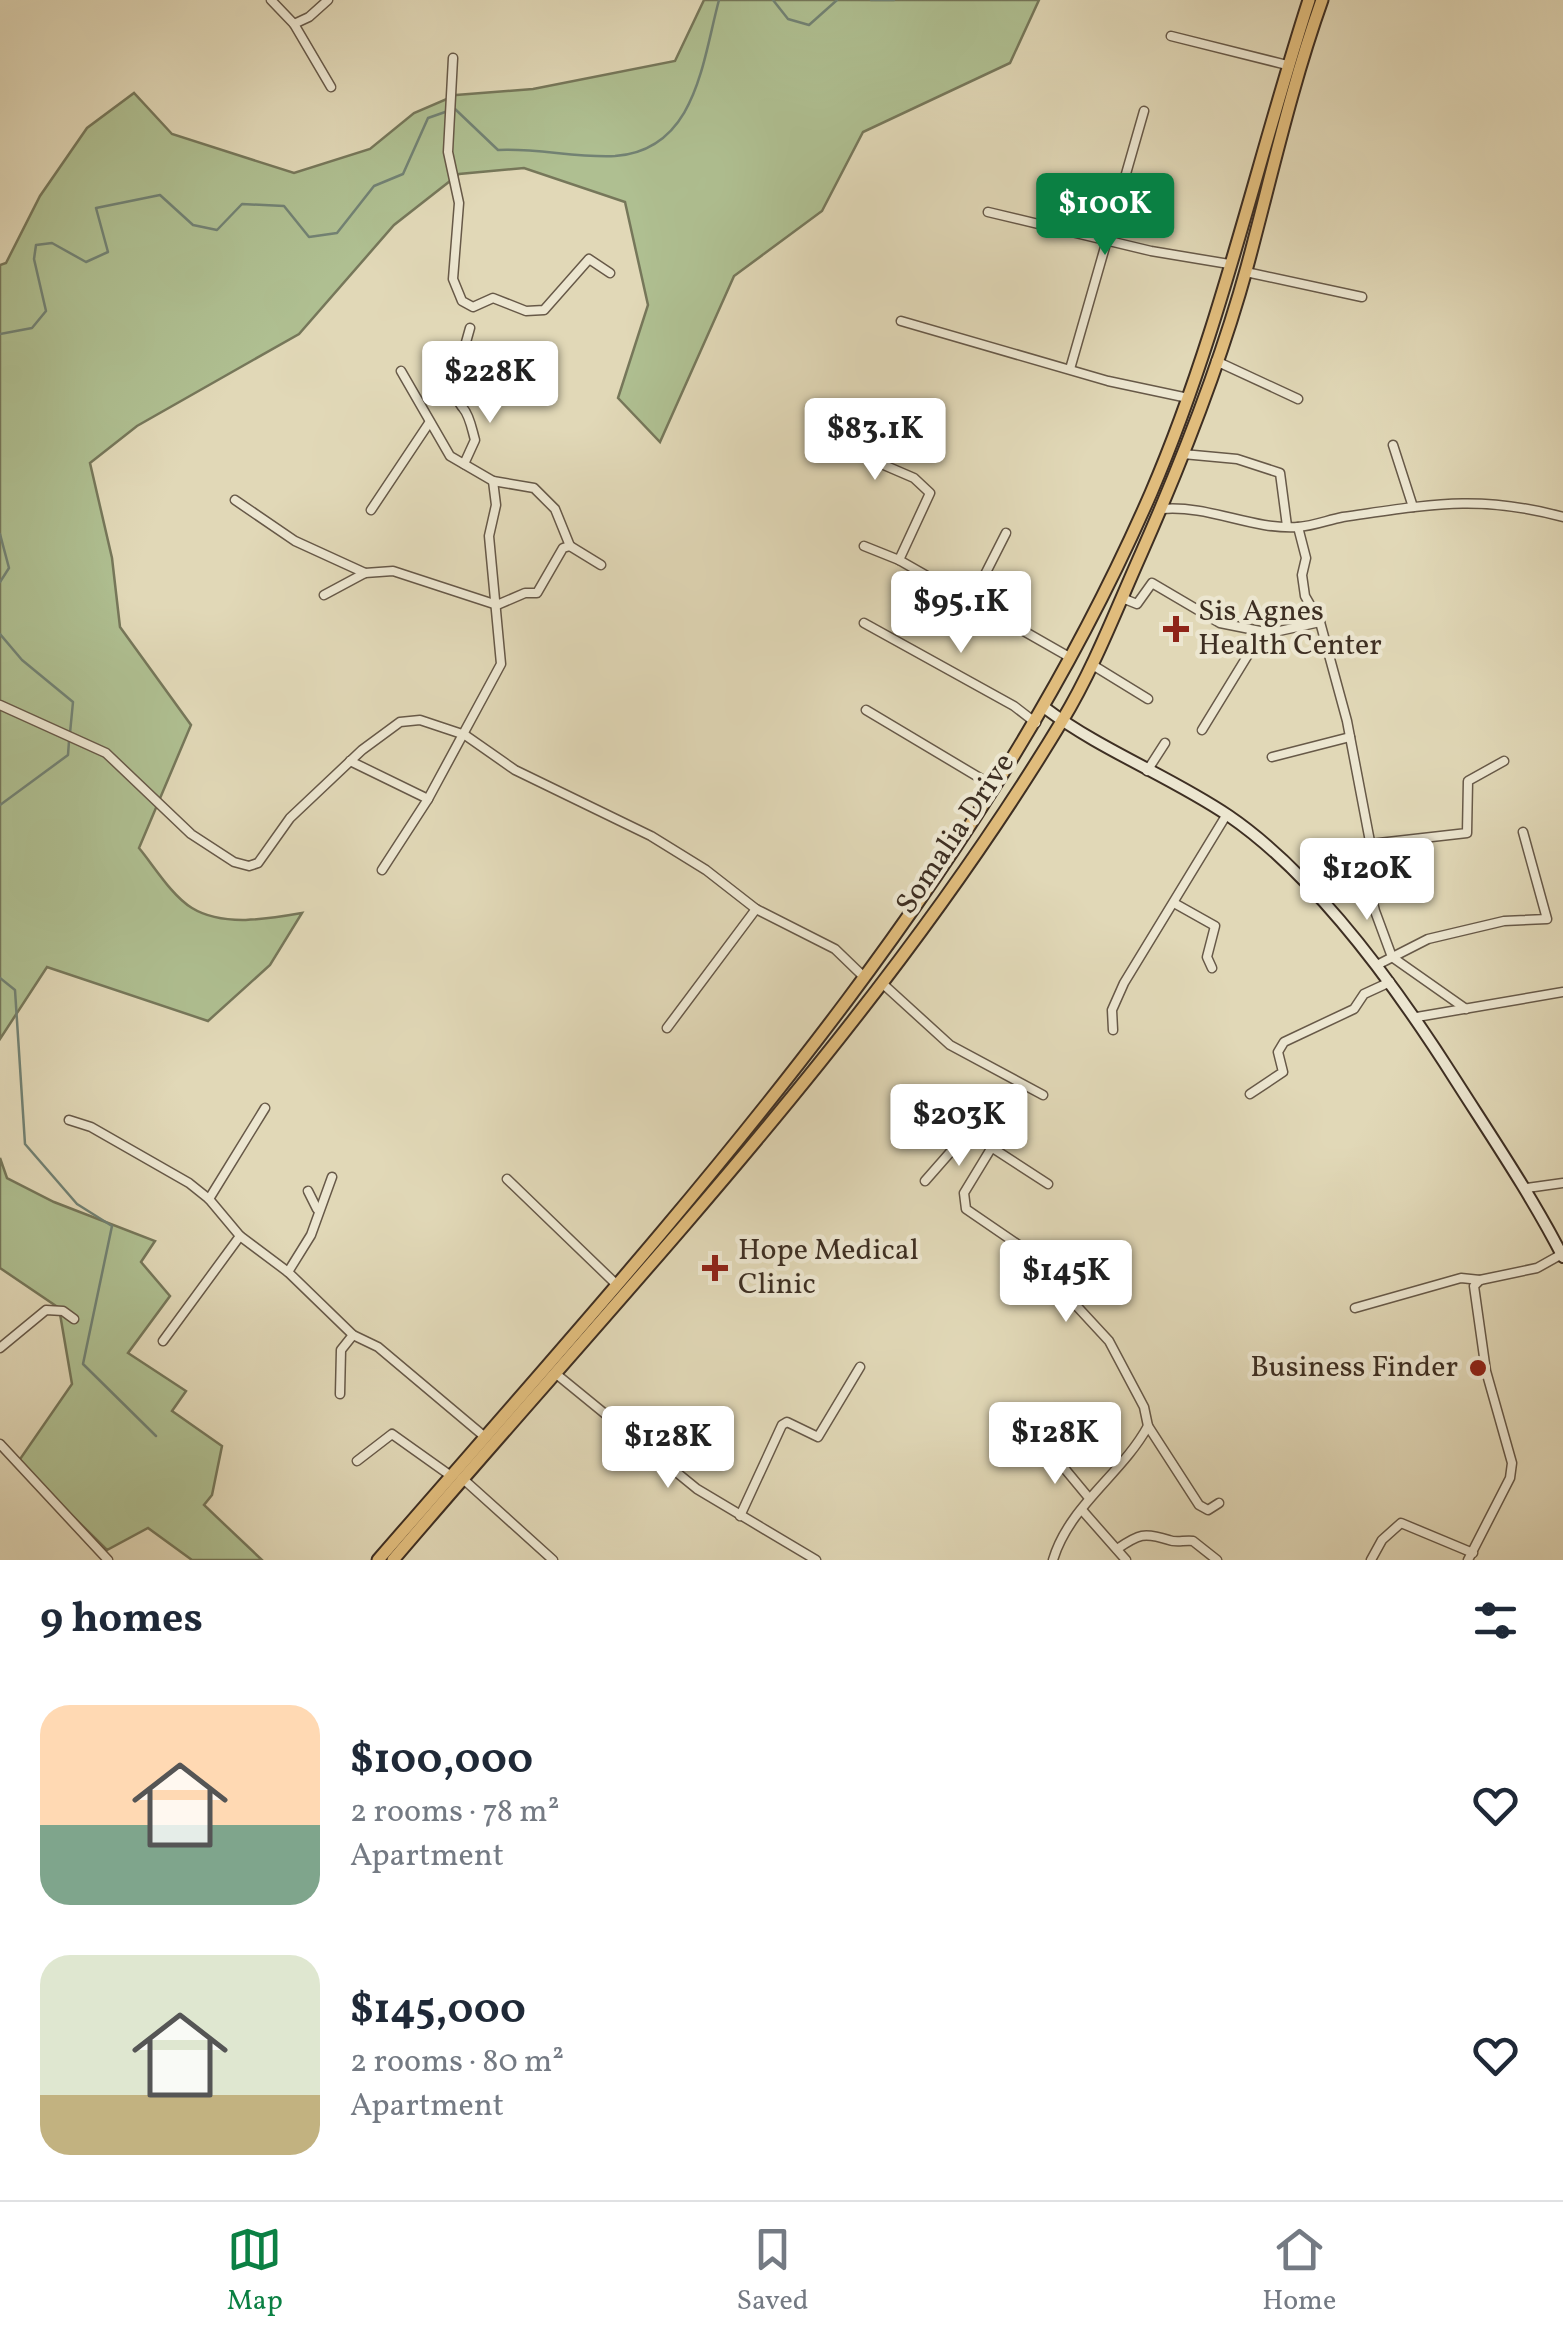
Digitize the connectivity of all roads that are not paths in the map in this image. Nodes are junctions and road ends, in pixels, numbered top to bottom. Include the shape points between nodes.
1 (271, 0) edge
2 (328, 0) edge
3 (1309, 0) edge
4 (1322, 0) edge
5 (294, 24) junction
6 (1171, 36) dead end
7 (453, 58) dead end
8 (1287, 65) junction
9 (331, 87) dead end
10 (1144, 111) dead end
11 (988, 212) dead end
12 (1104, 238) junction
13 (1230, 264) junction
14 (1246, 272) junction
15 (610, 273) dead end
16 (1362, 297) dead end
17 (901, 321) dead end
18 (470, 328) dead end
19 (1216, 361) junction
20 (465, 368) junction
21 (1070, 370) junction
22 (401, 371) dead end
23 (532, 398) dead end
24 (1188, 398) junction
25 (1298, 399) dead end
26 (828, 415) dead end
27 (428, 422) junction
28 (1393, 446) dead end
29 (1183, 454) junction
30 (464, 464) junction
31 (493, 481) junction
32 (235, 500) dead end
33 (1413, 507) junction
34 (1162, 509) junction
35 (371, 510) dead end
36 (1563, 517) edge
37 (1287, 526) junction
38 (1298, 527) junction
39 (1006, 532) dead end
40 (570, 546) junction
41 (864, 546) dead end
42 (899, 560) junction
43 (601, 565) dead end
44 (364, 573) junction
45 (324, 594) dead end
46 (1122, 598) junction
47 (970, 602) junction
48 (498, 605) junction
49 (1320, 622) junction
50 (864, 623) dead end
51 (1262, 632) junction
52 (1071, 658) junction
53 (1091, 664) junction
54 (1148, 699) dead end
55 (0, 706) edge
56 (1045, 708) junction
57 (866, 710) dead end
58 (1062, 721) junction
59 (1036, 723) junction
60 (1202, 730) dead end
61 (465, 735) junction
62 (1350, 737) junction
63 (1164, 743) dead end
64 (1272, 757) dead end
65 (1504, 761) dead end
66 (350, 762) junction
67 (1148, 771) junction
68 (995, 788) junction
69 (428, 799) junction
70 (1227, 814) junction
71 (1524, 832) dead end
72 (1370, 844) junction
73 (382, 870) dead end
74 (1174, 903) junction
75 (756, 909) junction
76 (1392, 957) junction
77 (1376, 965) junction
78 (1212, 968) dead end
79 (864, 976) junction
80 (1390, 982) junction
81 (883, 984) junction
82 (1563, 992) edge
83 (1466, 1008) junction
84 (1417, 1017) junction
85 (667, 1028) dead end
86 (1113, 1030) dead end
87 (1250, 1094) dead end
88 (1044, 1095) dead end
89 (265, 1108) dead end
90 (1009, 1119) dead end
91 (68, 1120) dead end
92 (992, 1148) junction
93 (332, 1177) dead end
94 (507, 1179) dead end
95 (925, 1181) dead end
96 (1563, 1183) edge
97 (1048, 1184) dead end
98 (1527, 1188) junction
99 (308, 1192) dead end
100 (210, 1199) junction
101 (318, 1209) junction
102 (240, 1236) junction
103 (1562, 1255) edge
104 (288, 1272) junction
105 (1480, 1280) junction
106 (616, 1284) junction
107 (1355, 1308) dead end
108 (74, 1319) dead end
109 (353, 1334) junction
110 (162, 1340) dead end
111 (0, 1348) edge
112 (860, 1367) dead end
113 (555, 1373) junction
114 (340, 1394) dead end
115 (1148, 1426) junction
116 (485, 1437) junction
117 (0, 1444) edge
118 (1050, 1452) dead end
119 (356, 1461) dead end
120 (457, 1477) junction
121 (1089, 1498) junction
122 (1219, 1504) dead end
123 (1082, 1510) junction
124 (740, 1516) junction
125 (1117, 1549) junction
126 (1470, 1557) edge
127 (108, 1560) edge
128 (378, 1560) edge
129 (393, 1560) edge
130 (554, 1560) edge
131 (816, 1560) edge
132 (1052, 1560) edge
133 (1126, 1560) edge
134 (1218, 1560) edge
135 (1371, 1560) edge

1 - 5 street
2 - 5 street
3 - 8 main road, Somalia Drive
4 - 14 main road, Somalia Drive
5 - 9 street
6 - 8 street
7 - 15 street via 448,152 460,203 453,278 465,304 493,298 526,311 544,310 590,259
8 - 13 main road, Somalia Drive
10 - 12 street
11 - 12 street
12 - 13 street
12 - 21 street
13 - 24 main road, Somalia Drive
14 - 16 street
14 - 19 main road, Somalia Drive
17 - 21 street
18 - 20 street
19 - 25 street
19 - 29 main road, Somalia Drive
20 - 23 street via 480,374 493,369
20 - 30 street via 449,386 475,440
21 - 24 street
22 - 27 street
24 - 52 main road, Somalia Drive
26 - 42 street via 842,446 914,478 930,493
27 - 30 street via 450,456
27 - 35 street
28 - 33 street
29 - 34 main road, Somalia Drive
29 - 37 street via 1237,458 1280,473
30 - 31 street
31 - 40 street via 534,488 554,509
31 - 48 street via 489,536
32 - 44 street via 295,541
33 - 36 street via 1482,500
33 - 38 street
34 - 37 street via 1205,509 1261,526
34 - 46 main road, Somalia Drive
37 - 38 street
38 - 49 street via 1306,596
39 - 47 street
40 - 43 street
40 - 48 street via 537,593
41 - 42 street
42 - 47 street
44 - 45 street
44 - 48 street via 393,571
46 - 51 street via 1137,604 1156,584 1220,623
46 - 53 main road, Somalia Drive
47 - 52 street
48 - 61 street via 502,664
49 - 51 street
49 - 62 street
50 - 59 street
51 - 60 street
52 - 56 main road, Somalia Drive
53 - 54 street
53 - 58 main road, Somalia Drive
55 - 66 street via 106,753 192,834 250,866
56 - 58 street
56 - 59 main road, Somalia Drive
57 - 68 street
58 - 67 street
58 - 81 main road, Somalia Drive
59 - 68 main road, Somalia Drive
61 - 66 street via 420,720 400,722
61 - 69 street
61 - 75 street via 515,770 651,836
62 - 64 street
62 - 72 street
63 - 67 street
65 - 72 street via 1470,778 1467,833
66 - 69 street
67 - 70 street
68 - 79 main road, Somalia Drive
69 - 73 street
70 - 74 street
70 - 77 street via 1278,858
71 - 76 street via 1547,919 1428,939
72 - 76 street via 1368,882
74 - 78 street via 1215,926 1207,953
74 - 86 street via 1120,992
75 - 79 street via 835,949
75 - 85 street
76 - 77 street
76 - 83 street
77 - 80 street
79 - 106 main road, Somalia Drive
80 - 84 street
80 - 87 street via 1364,994 1354,1009 1284,1042 1278,1052 1283,1072
81 - 88 street via 950,1045
81 - 113 main road, Somalia Drive
82 - 83 street
83 - 84 street
84 - 98 street
89 - 100 street
90 - 92 street
91 - 100 street
92 - 95 street via 964,1133
92 - 97 street
92 - 115 street via 964,1192 966,1209 1023,1248 1109,1341
93 - 101 street
94 - 106 street
96 - 98 street
98 - 103 street
99 - 101 street
100 - 102 street
101 - 104 street
102 - 104 street
102 - 110 street
103 - 105 street via 1537,1268
104 - 109 street
105 - 107 street via 1461,1278
105 - 126 street via 1472,1298 1512,1463
106 - 116 main road, Somalia Drive
108 - 111 street via 46,1310
109 - 114 street via 341,1350
109 - 116 street via 378,1346
112 - 124 street via 818,1437 782,1425
113 - 120 main road, Somalia Drive
113 - 124 street via 651,1455
115 - 121 street
115 - 122 street via 1199,1505 1208,1510
116 - 120 main road, Somalia Drive
117 - 127 street
118 - 121 street
119 - 120 street via 392,1434
120 - 128 main road, Somalia Drive
120 - 129 main road, Somalia Drive
120 - 130 street
121 - 123 street
123 - 125 street
123 - 132 street
124 - 131 street
125 - 133 street
125 - 134 street via 1142,1532 1153,1533 1172,1543 1193,1541
126 - 135 street via 1401,1523

